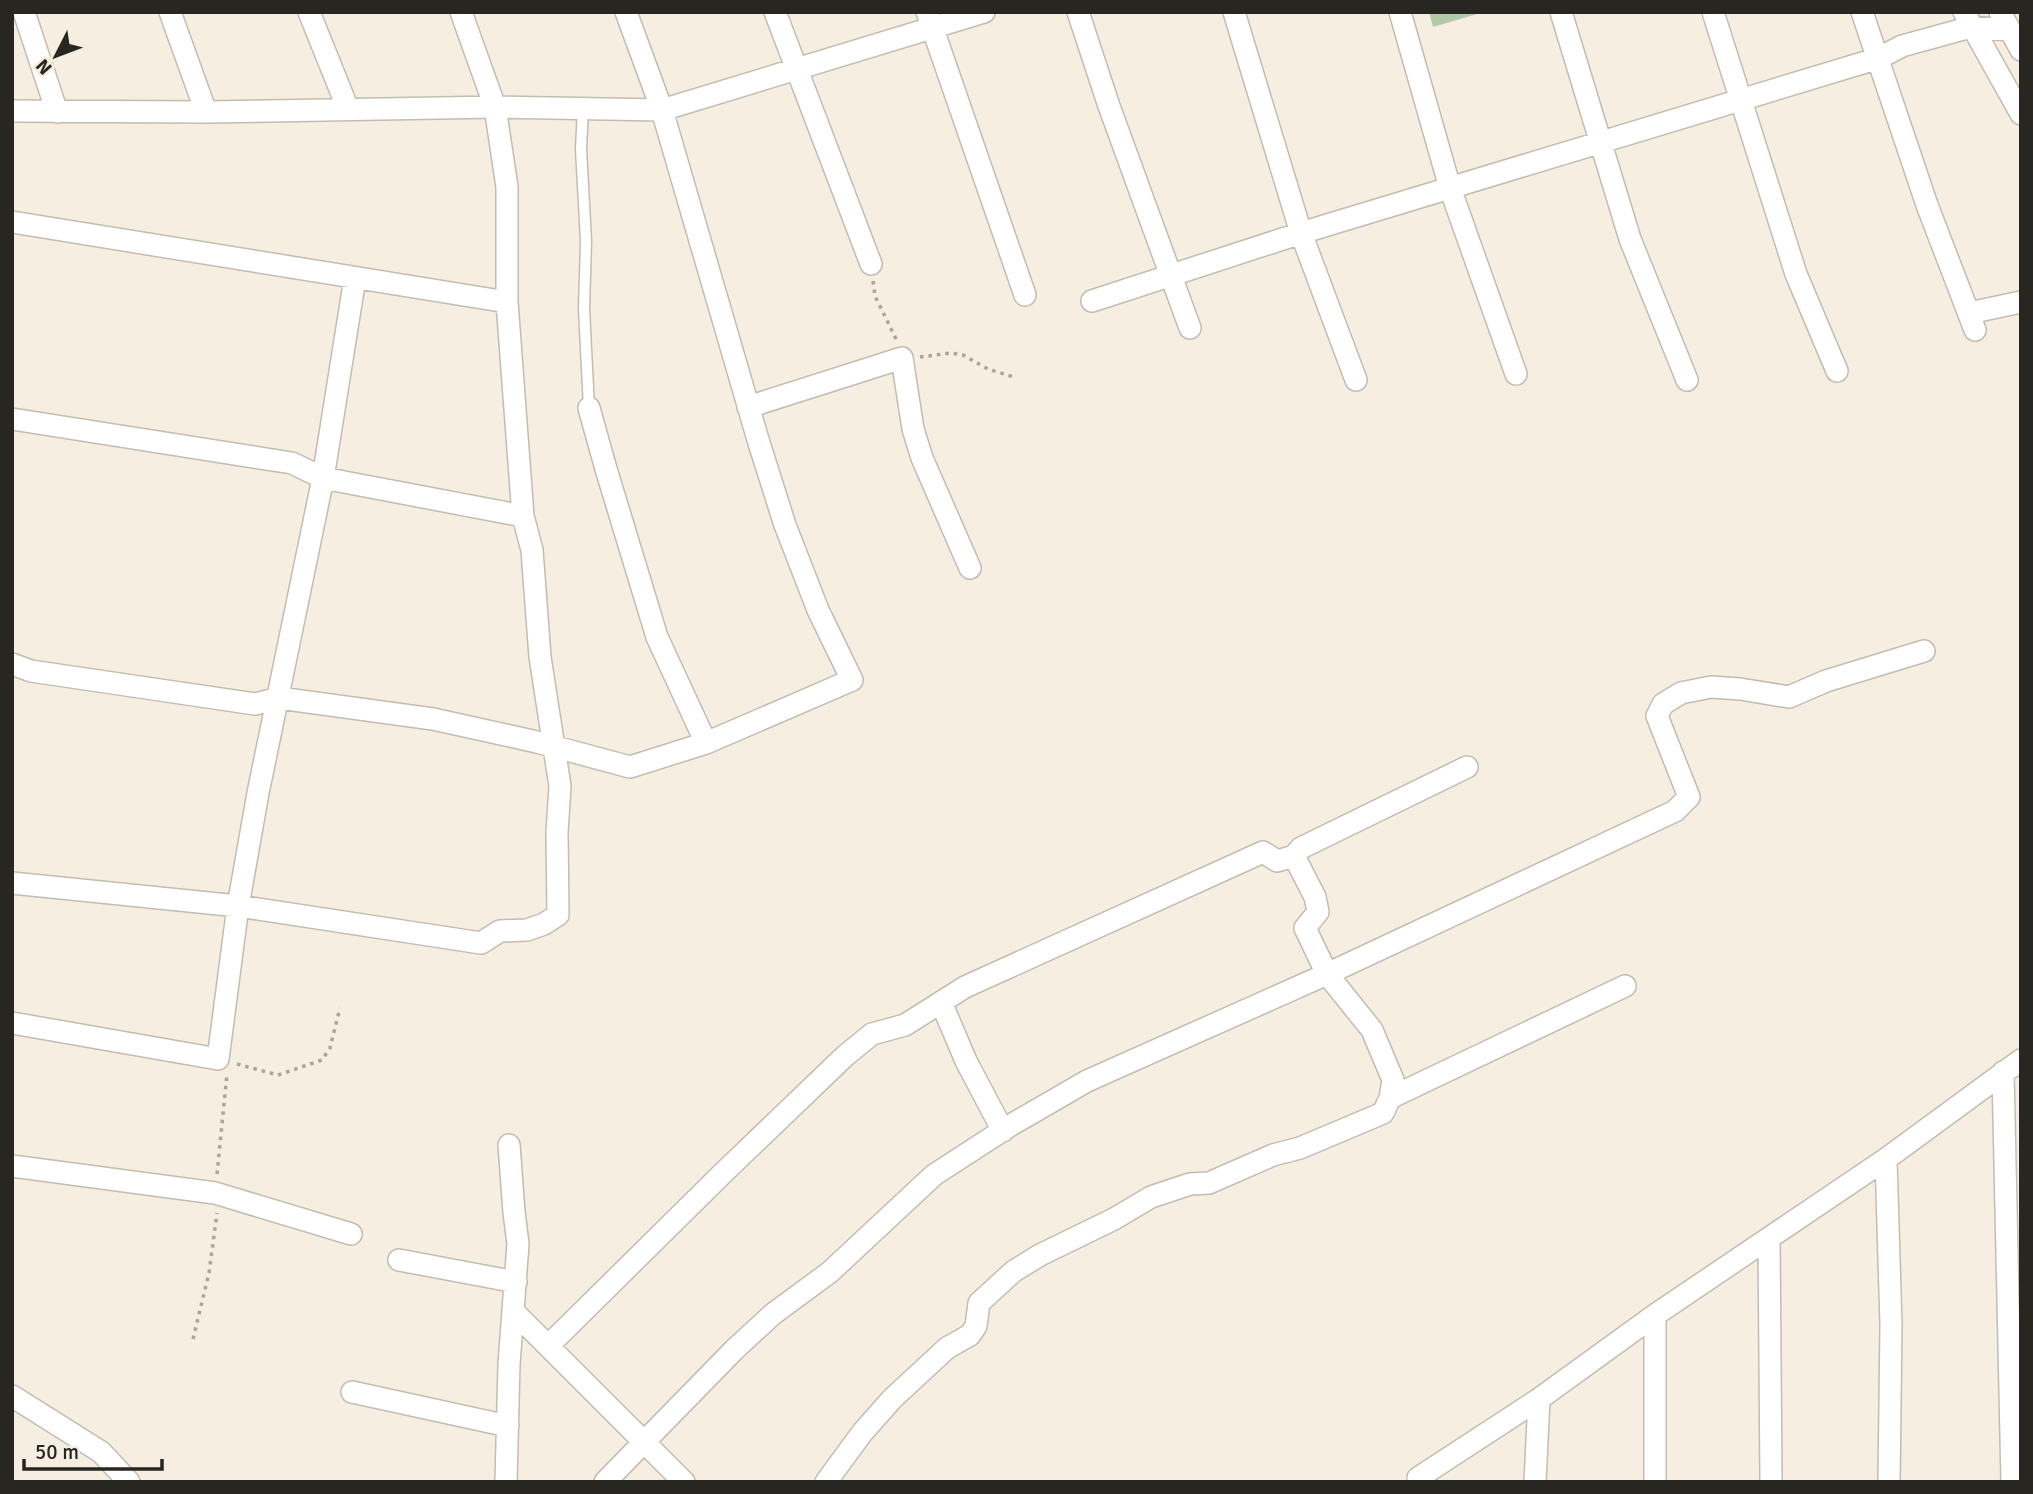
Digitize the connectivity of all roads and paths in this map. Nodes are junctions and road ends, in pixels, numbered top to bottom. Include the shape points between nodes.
1 (24, 12) edge
2 (170, 12) edge
3 (309, 12) edge
4 (461, 12) edge
5 (626, 12) edge
6 (775, 12) edge
7 (984, 12) edge
8 (1078, 12) edge
9 (1234, 12) edge
10 (1400, 12) edge
11 (1560, 12) edge
12 (1713, 12) edge
13 (1862, 12) edge
14 (931, 20) edge
15 (1968, 20) edge
16 (2005, 21) edge
17 (2021, 50) edge
18 (1879, 58) junction
19 (795, 68) junction
20 (1741, 100) junction
21 (495, 107) junction
22 (583, 108) junction
23 (348, 110) junction
24 (662, 110) junction
25 (12, 111) edge
26 (57, 112) junction
27 (206, 112) junction
28 (2021, 114) edge
29 (1600, 144) junction
30 (1450, 188) junction
31 (12, 222) edge
32 (1301, 233) junction
33 (871, 264) joint
34 (1172, 275) junction
35 (355, 278) junction
36 (1025, 295) dead end
37 (1092, 301) dead end
38 (507, 302) junction
39 (2021, 302) edge
40 (1190, 328) dead end
41 (902, 358) junction
42 (1837, 371) dead end
43 (1516, 374) dead end
44 (1014, 377) dead end
45 (1356, 380) dead end
46 (1687, 380) dead end
47 (748, 407) junction
48 (589, 408) joint
49 (12, 419) edge
50 (323, 478) junction
51 (523, 516) junction
52 (970, 568) dead end
53 (1924, 652) dead end
54 (12, 664) edge
55 (279, 698) junction
56 (706, 743) junction
57 (555, 747) junction
58 (1467, 767) dead end
59 (1294, 856) junction
60 (12, 883) edge
61 (238, 906) junction
62 (1327, 974) junction
63 (1625, 986) dead end
64 (941, 1002) junction
65 (340, 1008) dead end
66 (12, 1023) edge
67 (2012, 1067) edge
68 (1390, 1098) junction
69 (1003, 1131) junction
70 (509, 1145) dead end
71 (1886, 1159) junction
72 (12, 1167) edge
73 (215, 1193) junction
74 (351, 1234) dead end
75 (1769, 1238) junction
76 (400, 1260) dead end
77 (516, 1282) junction
78 (513, 1311) junction
79 (1655, 1315) junction
80 (193, 1339) dead end
81 (548, 1346) junction
82 (352, 1392) dead end
83 (12, 1396) edge
84 (1539, 1399) junction
85 (508, 1426) junction
86 (643, 1440) junction
87 (129, 1482) edge
88 (506, 1482) edge
89 (605, 1482) edge
90 (684, 1482) edge
91 (825, 1482) edge
92 (1418, 1482) edge
93 (1535, 1482) edge
94 (1655, 1482) edge
95 (1772, 1482) edge
96 (1889, 1482) edge
97 (2012, 1482) edge

1 - 26 street
2 - 27 street
3 - 23 street
4 - 21 street
5 - 24 street
6 - 19 street
7 - 14 street
8 - 34 street
9 - 32 street
10 - 30 street
11 - 29 street
12 - 20 street
13 - 18 street
14 - 19 street
14 - 36 street
15 - 16 street
15 - 18 street
15 - 28 street
16 - 17 street
18 - 20 street
18 - 39 street via 1927,205 1972,321
19 - 24 street
19 - 33 street
20 - 29 street
20 - 42 street via 1797,274
21 - 22 street
21 - 23 street
21 - 38 street via 507,187
22 - 24 street
22 - 48 lane
23 - 27 street
24 - 47 street
25 - 26 street
26 - 27 street
29 - 30 street
29 - 46 street via 1630,239
30 - 32 street
30 - 43 street
31 - 35 street
32 - 34 street
32 - 45 street
33 - 41 path via 875,296
34 - 37 street
34 - 40 street
35 - 38 street
35 - 50 street
38 - 51 street
41 - 44 path via 963,355
41 - 47 street
41 - 52 street via 922,458
47 - 56 street via 785,525 852,680
48 - 56 street via 657,637
49 - 50 street via 292,463
50 - 51 street
50 - 55 street
51 - 57 street via 532,550 540,657
53 - 62 street via 1789,697 1711,687 1681,693 1663,704 1657,716 1689,797 1675,811
54 - 55 street via 31,671 255,704
55 - 57 street via 433,719
55 - 61 street
56 - 57 street via 630,767
57 - 61 street via 560,786 558,915 544,924 500,931 481,943
58 - 59 street
59 - 62 street via 1315,897 1318,912 1305,928
59 - 64 street via 1277,861 1263,852
60 - 61 street
61 - 66 street via 218,1059
62 - 68 street via 1372,1030 1393,1080
62 - 69 street via 1087,1081
63 - 68 street
64 - 69 street
64 - 81 street via 905,1025 872,1034 845,1056
65 - 73 path via 330,1048 322,1060 278,1076 228,1062
67 - 71 street
67 - 97 street
68 - 91 street via 1383,1113 1209,1183 1151,1197 1014,1270 979,1303 970,1335 947,1348 892,1399
69 - 86 street via 934,1175 830,1272 735,1349
70 - 77 street via 518,1244
71 - 75 street
71 - 96 street
72 - 73 street
73 - 74 street
73 - 80 path via 209,1273
75 - 79 street
75 - 95 street
76 - 77 street
77 - 78 street
78 - 81 street
78 - 85 street
79 - 84 street
79 - 94 street
81 - 86 street
82 - 85 street
83 - 87 street via 101,1452
84 - 92 street
84 - 93 street
85 - 88 street
86 - 89 street
86 - 90 street

